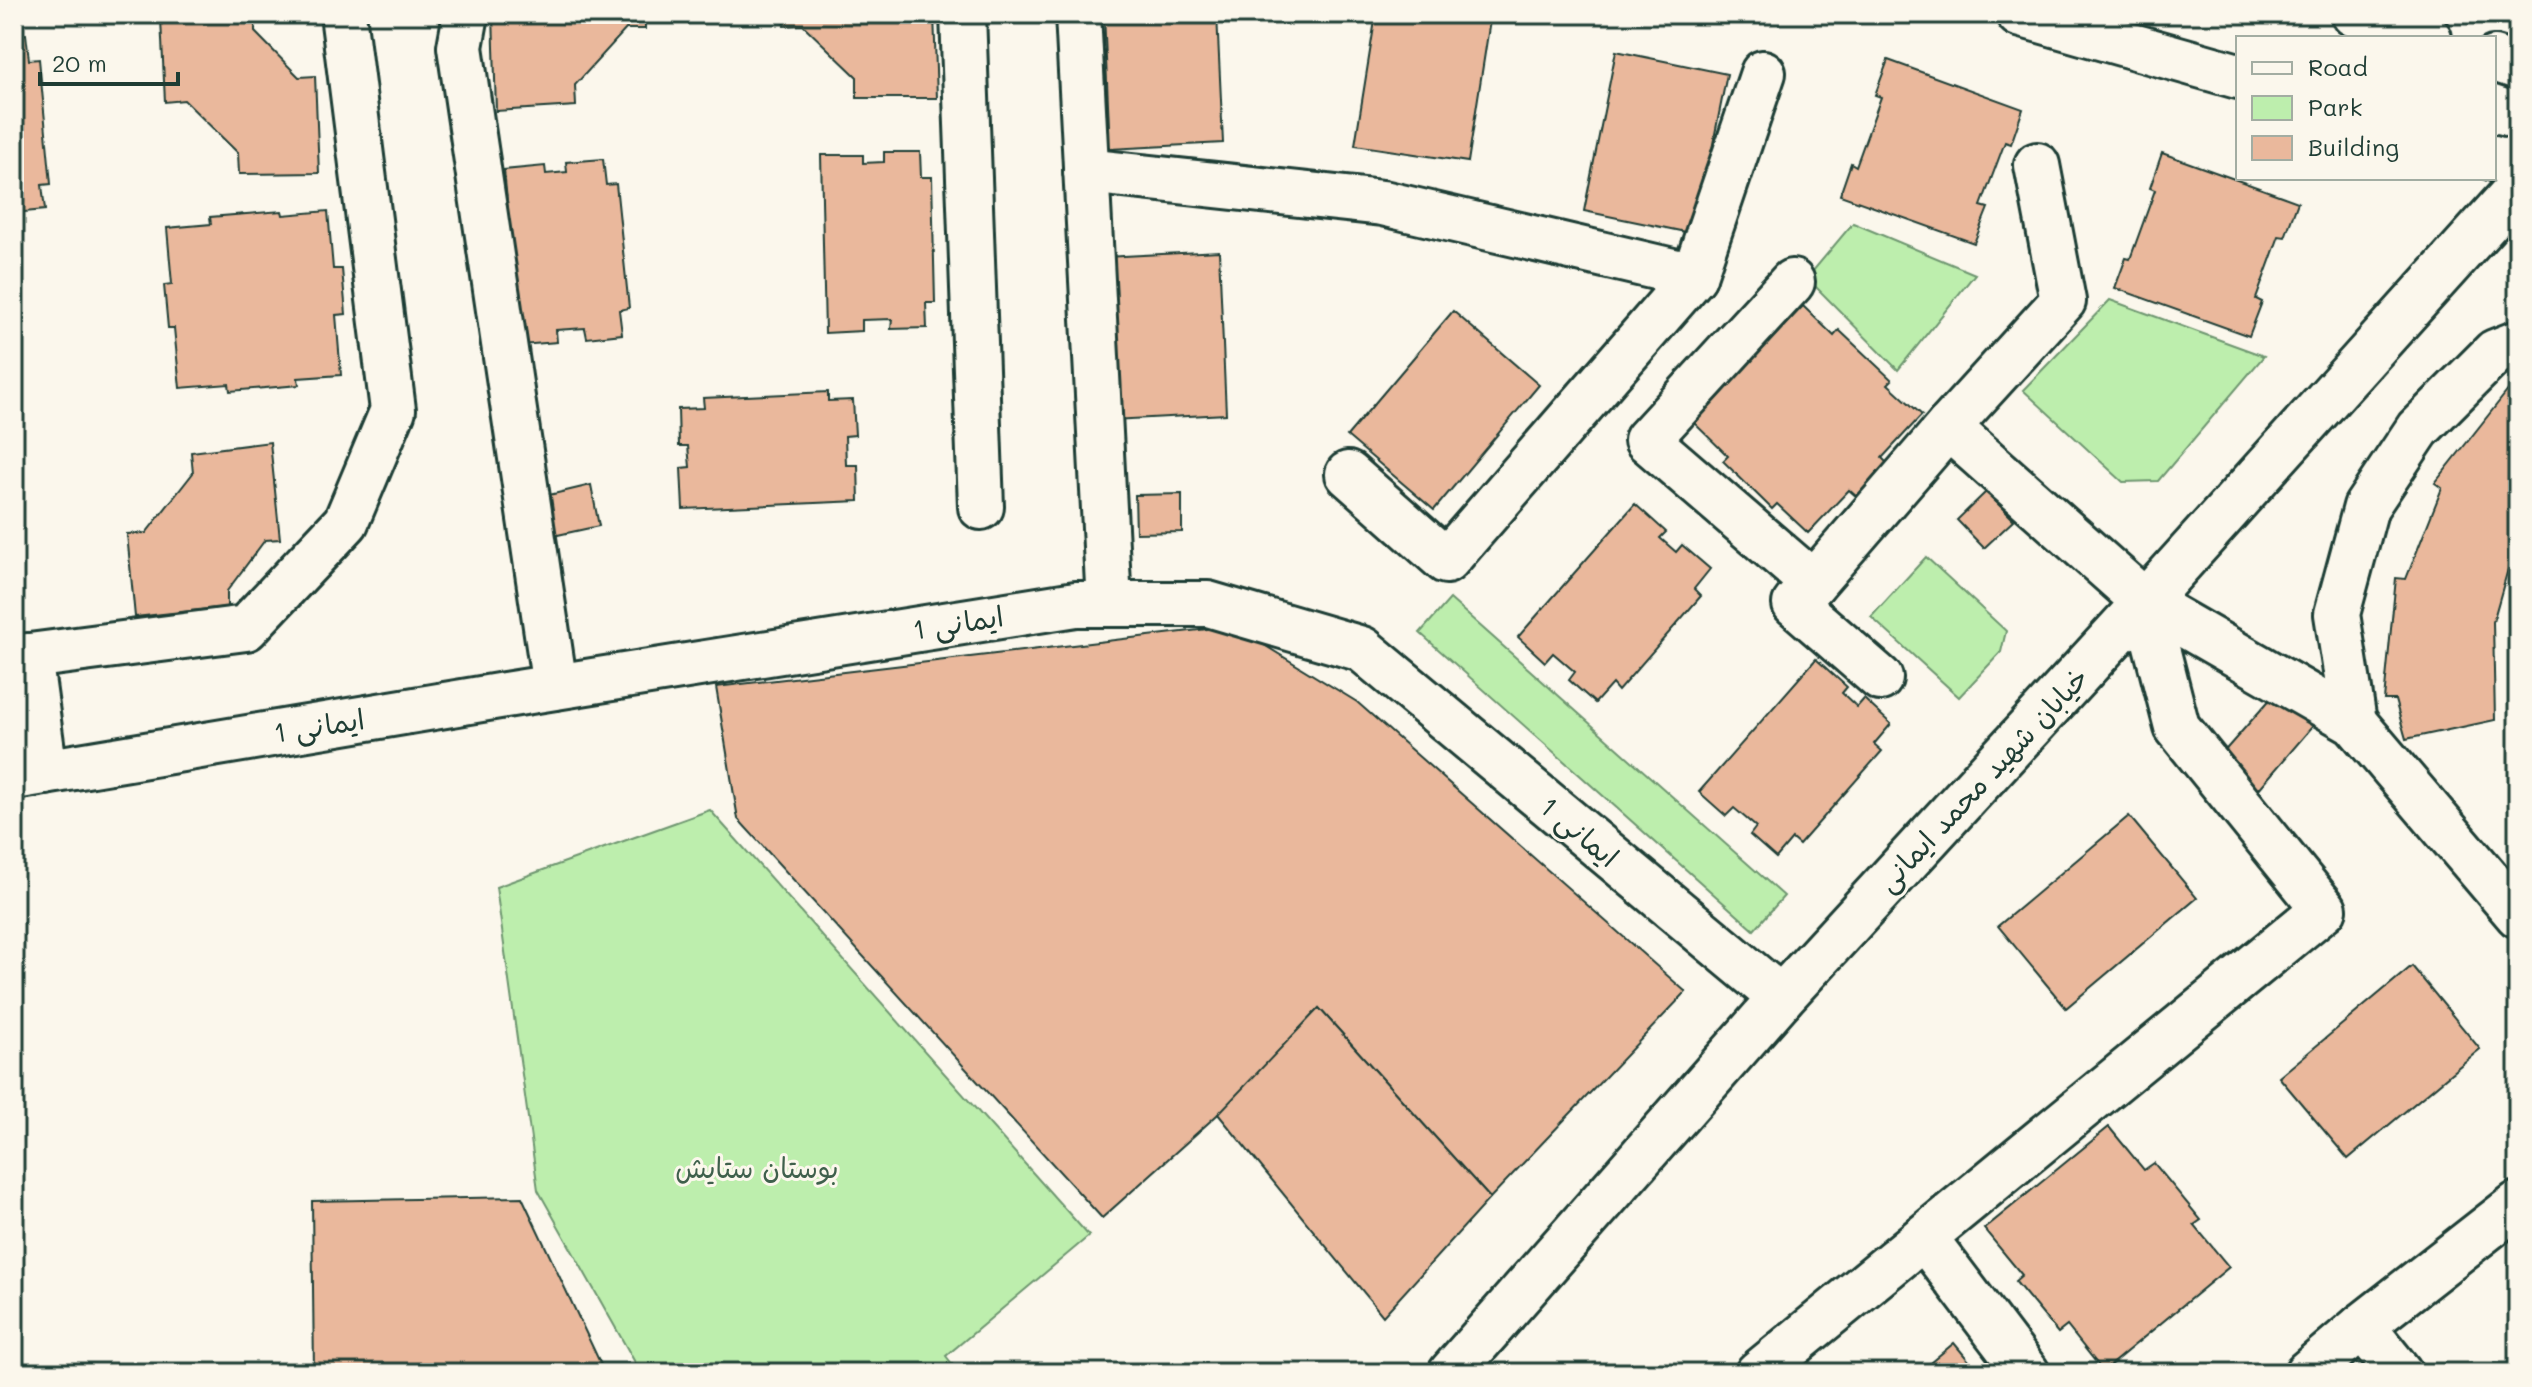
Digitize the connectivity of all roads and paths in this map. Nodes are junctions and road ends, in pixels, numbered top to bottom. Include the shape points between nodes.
1 (343, 14) edge
2 (466, 14) edge
3 (963, 14) edge
4 (1078, 14) edge
5 (2019, 14) edge
6 (2354, 14) edge
7 (2423, 36) edge
8 (2496, 60) edge
9 (2518, 67) edge
10 (1763, 73) dead end
11 (2236, 75) edge
12 (2496, 159) edge
13 (2037, 165) dead end
14 (2518, 166) edge
15 (1086, 171) junction
16 (2518, 188) edge
17 (1694, 276) junction
18 (1792, 282) dead end
19 (2518, 343) edge
20 (1948, 427) junction
21 (1348, 474) dead end
22 (981, 507) dead end
23 (1813, 583) junction
24 (2145, 602) junction
25 (1109, 604) junction
26 (22, 657) edge
27 (1880, 678) dead end
28 (555, 687) junction
29 (2354, 722) junction
30 (29, 775) edge
31 (2518, 915) edge
32 (1781, 998) junction
33 (2518, 1204) edge
34 (1924, 1237) junction
35 (2362, 1326) junction
36 (1451, 1373) edge
37 (1758, 1373) edge
38 (2027, 1373) edge
39 (2307, 1373) edge
40 (2400, 1373) edge

1 - 26 street via 393,410 346,522 246,628
2 - 28 street via 460,47
3 - 22 street
4 - 15 street
5 - 11 street
6 - 7 street
8 - 9 street
10 - 17 street
12 - 14 street
13 - 20 street via 2063,301
15 - 17 street via 1383,203
15 - 25 street
16 - 24 street, خیابان شهید محمد ایمانی
17 - 21 street via 1446,561
18 - 23 street via 1647,440
19 - 29 street via 2495,352 2418,429 2366,507 2337,614
20 - 23 street
20 - 24 street
23 - 27 street via 1795,604
24 - 29 street
24 - 32 street, خیابان شهید محمد ایمانی
24 - 34 street via 2177,727 2324,909
25 - 28 street, ایمانی 1 via 1076,604
25 - 32 street, ایمانی 1 via 1208,604 1362,649
26 - 30 street
28 - 30 street, ایمانی 1
29 - 31 street
32 - 36 street, خیابان شهید محمد ایمانی
33 - 35 street
34 - 37 street
34 - 38 street
35 - 39 street
35 - 40 street

